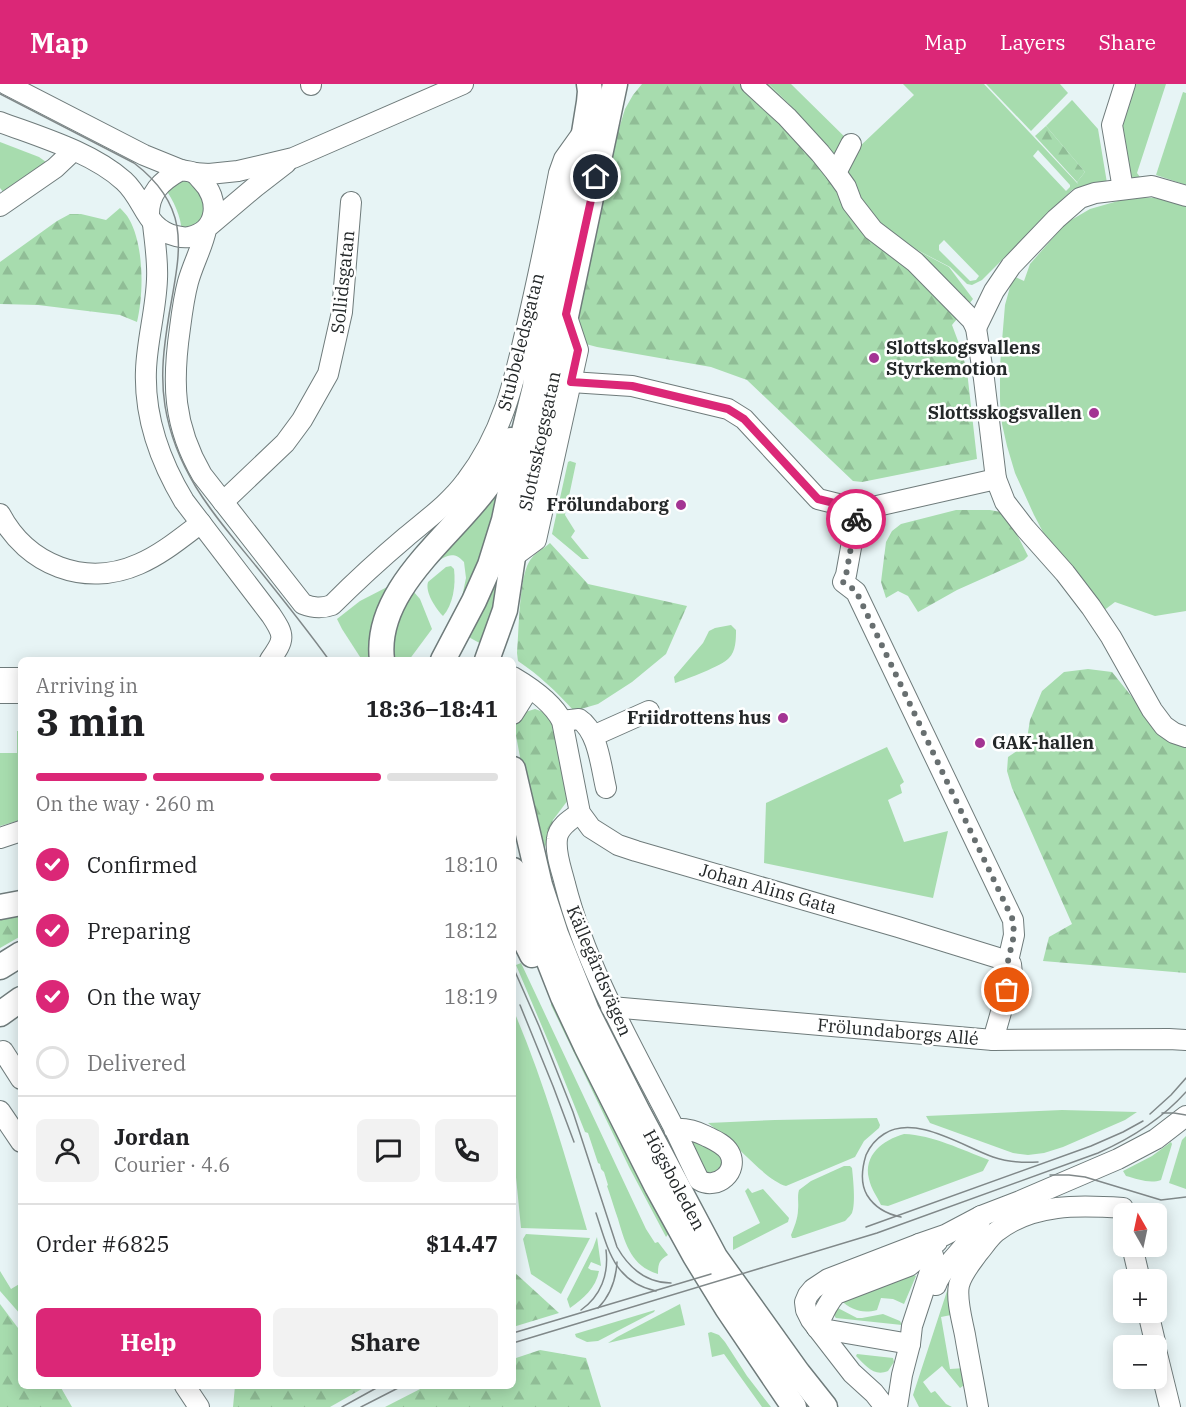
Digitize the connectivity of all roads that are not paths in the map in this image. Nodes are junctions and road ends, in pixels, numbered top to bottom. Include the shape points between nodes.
1 (6, 84) edge
2 (463, 84) edge
3 (589, 84) edge
4 (615, 84) edge
5 (751, 84) edge
6 (1125, 84) edge
7 (0, 122) edge
8 (585, 129) junction
9 (851, 144) dead end
10 (73, 151) junction
11 (293, 158) junction
12 (188, 172) junction
13 (836, 173) junction
14 (1123, 189) junction
15 (1186, 196) edge
16 (351, 202) dead end
17 (0, 206) edge
18 (151, 221) junction
19 (208, 227) junction
20 (566, 314) junction
21 (976, 328) junction
22 (536, 368) junction
23 (571, 382) junction
24 (996, 479) junction
25 (223, 502) junction
26 (855, 511) junction
27 (0, 514) edge
28 (201, 523) junction
29 (513, 557) junction
30 (502, 621) junction
31 (272, 657) edge
32 (382, 657) edge
33 (444, 657) edge
34 (488, 657) edge
35 (502, 657) edge
36 (0, 678) edge
37 (18, 678) edge
38 (516, 680) edge
39 (0, 693) edge
40 (18, 693) edge
41 (526, 695) edge
42 (516, 710) edge
43 (649, 711) dead end
44 (562, 721) junction
45 (593, 736) junction
46 (1186, 737) edge
47 (516, 782) edge
48 (606, 788) dead end
49 (580, 813) junction
50 (516, 818) edge
51 (18, 832) edge
52 (0, 838) edge
53 (516, 878) edge
54 (18, 904) edge
55 (0, 907) edge
56 (516, 923) edge
57 (556, 934) junction
58 (18, 956) edge
59 (1008, 961) junction
60 (0, 967) edge
61 (18, 1001) edge
62 (612, 1007) junction
63 (0, 1014) edge
64 (993, 1040) junction
65 (1186, 1040) edge
66 (3, 1051) dead end
67 (18, 1074) edge
68 (610, 1093) junction
69 (0, 1111) edge
70 (1186, 1116) edge
71 (674, 1129) dead end
72 (18, 1138) edge
73 (1113, 1209) edge
74 (981, 1216) junction
75 (929, 1258) junction
76 (817, 1328) junction
77 (910, 1344) junction
78 (902, 1375) junction
79 (864, 1383) junction
80 (187, 1389) edge
81 (1166, 1389) edge
82 (199, 1407) edge
83 (794, 1407) edge
84 (825, 1407) edge
85 (885, 1407) edge
86 (897, 1407) edge
87 (978, 1407) edge
88 (1170, 1407) edge

1 - 12 street via 144,155
2 - 11 street
3 - 8 main road, Slottsskogsgatan
4 - 20 main road, Slottsskogsgatan
5 - 13 street via 787,117
6 - 14 street via 1112,125
7 - 10 street
8 - 22 main road, Slottsskogsgatan
8 - 25 street, Stubbeledsgatan via 559,173 534,297 506,407 483,457 447,502 398,533 332,605 316,608 303,604
9 - 13 street
10 - 17 street
10 - 18 street via 124,181
11 - 12 street via 238,171
11 - 19 street
12 - 18 street via 168,178 155,192 148,206
12 - 19 street via 211,193 214,209
13 - 21 street via 873,230 915,262
14 - 15 street via 1152,186
14 - 21 street via 1080,198 1056,219 1011,266
16 - 25 street, Sollidsgatan via 342,312 328,374 285,442
18 - 19 street via 179,237 195,235
18 - 28 street via 157,281 147,355 150,421 172,481
19 - 25 street via 182,307 175,389 189,448 202,475
20 - 23 street via 578,350
20 - 29 main road, Slottsskogsgatan
21 - 24 street
22 - 32 main road, Slottsskogsgatan via 512,439 490,482 406,580 390,607 382,637
22 - 33 main road, Slottsskogsgatan via 504,520 474,601
23 - 26 street via 632,386 728,409 744,419 818,499
23 - 29 street via 536,540
24 - 26 street
24 - 46 street via 1005,502 1091,607 1152,710 1174,734
26 - 59 street via 843,582 856,591 1013,920
27 - 28 street via 14,535 38,557 86,573 138,564
28 - 31 street via 282,630 282,639
29 - 30 main road, Slottsskogsgatan
30 - 34 main road, Slottsskogsgatan
30 - 35 main road, Slottsskogsgatan
36 - 37 street
38 - 41 street via 533,689
39 - 40 street
41 - 42 street
41 - 44 street via 553,708
43 - 45 street
44 - 45 street via 579,719
44 - 49 street
45 - 48 street
47 - 57 main road, Högsboleden via 540,885
49 - 59 street, Johan Alins Gata via 591,828 618,845
49 - 62 street, Källegårdsvägen via 559,831 558,854 579,929
50 - 57 main road, Högsboleden via 537,891
51 - 52 street
53 - 68 main road, Högsboleden via 563,997
54 - 55 main road
56 - 68 main road, Högsboleden via 579,1048
57 - 84 main road, Högsboleden via 588,1011 715,1257
58 - 60 main road
59 - 64 street via 1012,974
61 - 63 main road
62 - 64 street, Frölundaborgs Allé
62 - 71 street, Källegårdsvägen
64 - 65 street, Frölundaborgs Allé
66 - 67 street
68 - 83 main road, Högsboleden via 695,1256
69 - 72 street
70 - 74 street via 1156,1139 1118,1160
73 - 87 street via 1053,1208 1018,1219 994,1234 964,1273 959,1285 960,1313
74 - 75 street via 945,1235
74 - 75 street via 978,1229
75 - 76 street via 836,1294
75 - 77 street via 922,1329
76 - 77 street
76 - 79 street
77 - 78 street
78 - 79 street via 894,1381
78 - 86 street
79 - 85 street
80 - 82 street
81 - 88 street

